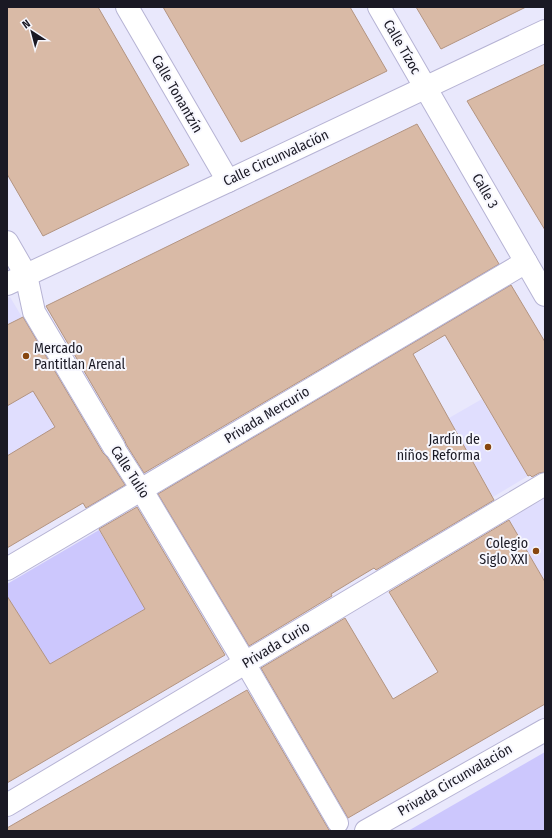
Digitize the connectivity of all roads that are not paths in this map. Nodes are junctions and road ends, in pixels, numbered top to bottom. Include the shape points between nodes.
1 (127, 7) edge
2 (379, 7) edge
3 (545, 31) edge
4 (426, 88) junction
5 (228, 181) junction
6 (7, 242) edge
7 (535, 267) edge
8 (16, 279) edge
9 (545, 294) edge
10 (114, 447) joint
11 (545, 484) edge
12 (141, 489) junction
13 (7, 569) edge
14 (245, 664) junction
15 (545, 730) edge
16 (7, 805) edge
17 (338, 823) dead end
18 (366, 831) edge

1 - 5 street, Calle Tonantzín
2 - 4 street, Calle Tízoc
3 - 4 street, Calle Circunvalación
4 - 5 street, Calle Circunvalación
4 - 7 street, Calle 3
5 - 8 street, Calle Circunvalación
6 - 8 street, Calle Tulio
7 - 9 street, Calle 3
7 - 12 street, Privada Mercurio
8 - 10 street, Calle Tulio
10 - 12 street, Calle Tulio
11 - 14 street, Privada Curio
12 - 13 street, Privada Mercurio
12 - 14 street, Calle Tulio
14 - 16 street, Privada Curio
14 - 17 street
15 - 18 street, Privada Circunvalación

